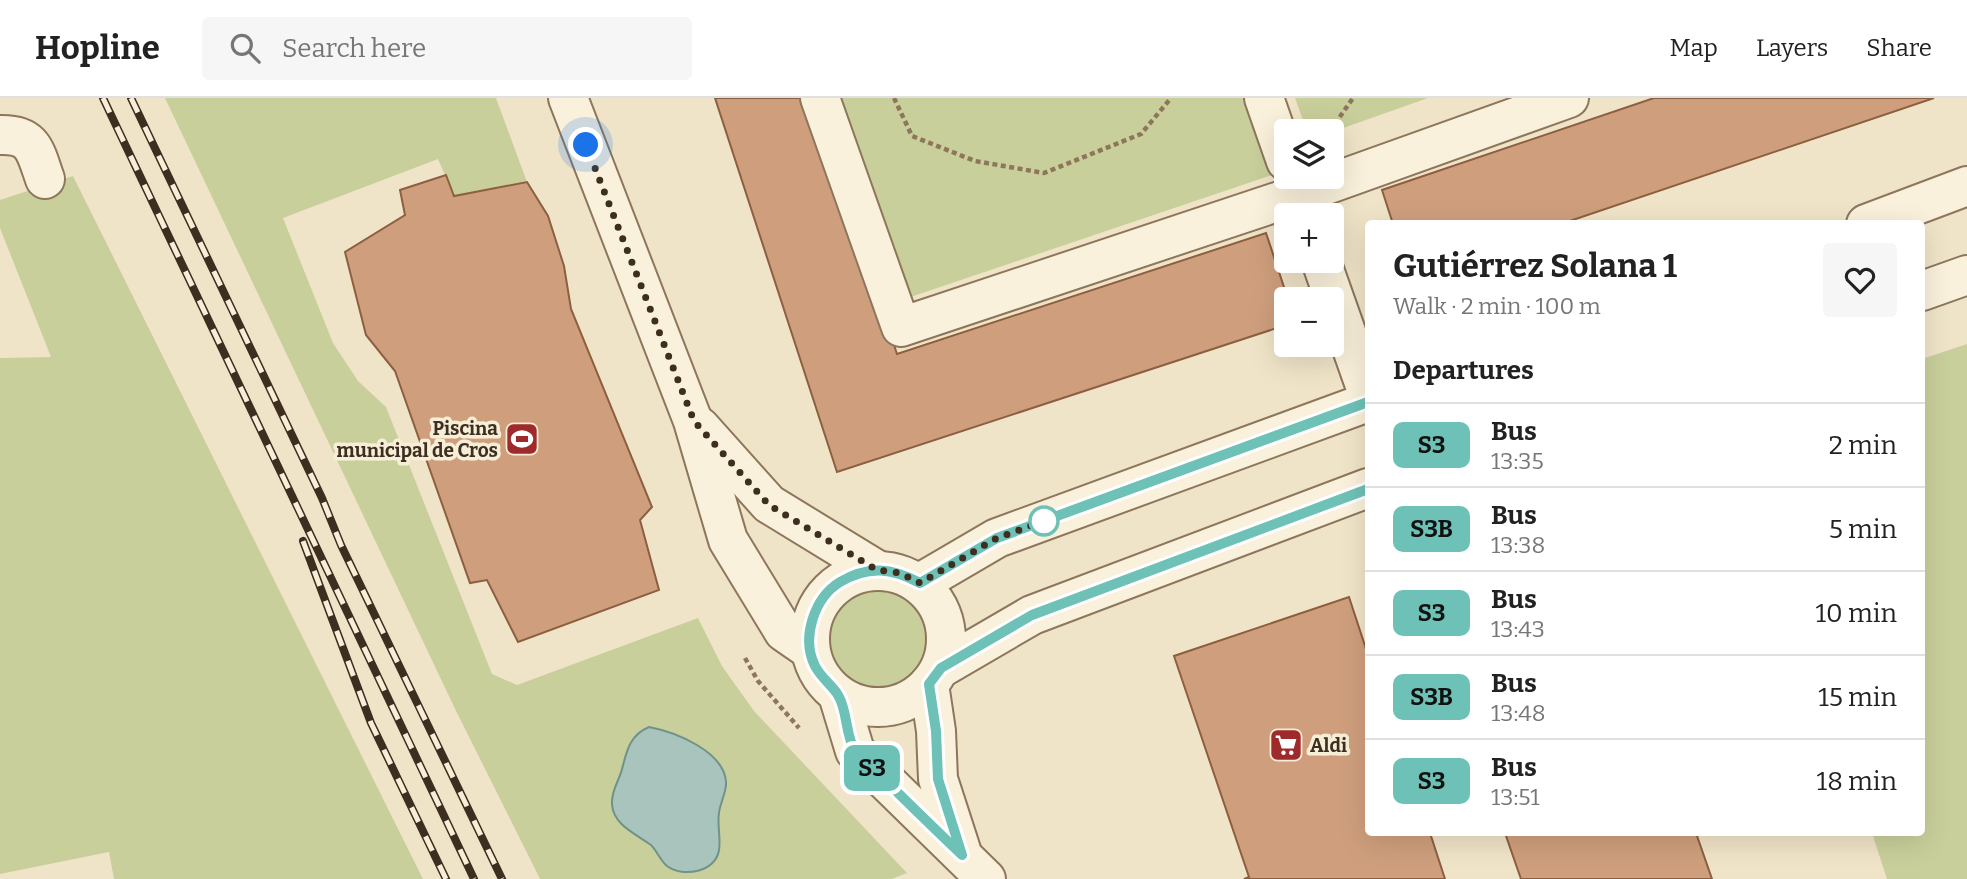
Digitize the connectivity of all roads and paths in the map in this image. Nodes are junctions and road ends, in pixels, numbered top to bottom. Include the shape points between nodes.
1 (568, 98) edge
2 (820, 98) edge
3 (894, 98) edge
4 (1171, 98) edge
5 (1264, 98) edge
6 (1353, 98) edge
7 (1569, 98) edge
8 (1338, 119) edge
9 (1274, 127) edge
10 (0, 135) edge
11 (1344, 171) edge
12 (45, 179) dead end
13 (1967, 186) edge
14 (1289, 189) edge
15 (1877, 220) edge
16 (1325, 273) edge
17 (1967, 275) edge
18 (1925, 290) edge
19 (1365, 386) edge
20 (1365, 403) edge
21 (694, 421) junction
22 (1365, 489) edge
23 (877, 570) junction
24 (920, 583) junction
25 (810, 650) junction
26 (935, 676) junction
27 (838, 695) junction
28 (974, 867) edge

1 - 21 street
2 - 14 street via 901,327
3 - 4 path via 912,136 975,161 1044,173 1141,134
5 - 9 street
6 - 8 path
7 - 11 street
10 - 12 street via 15,134 33,145
13 - 15 street
16 - 19 street
17 - 18 street
20 - 24 street via 997,538
21 - 23 street via 769,505
21 - 25 street via 728,540 784,632
22 - 26 street via 1032,615
23 - 24 street via 900,573
23 - 25 street via 854,574 834,586 810,625
24 - 26 street via 936,600 945,622 946,645
25 - 27 street via 824,681
26 - 27 street via 914,697 896,705 876,708
26 - 28 street via 938,779
27 - 28 street via 855,751

